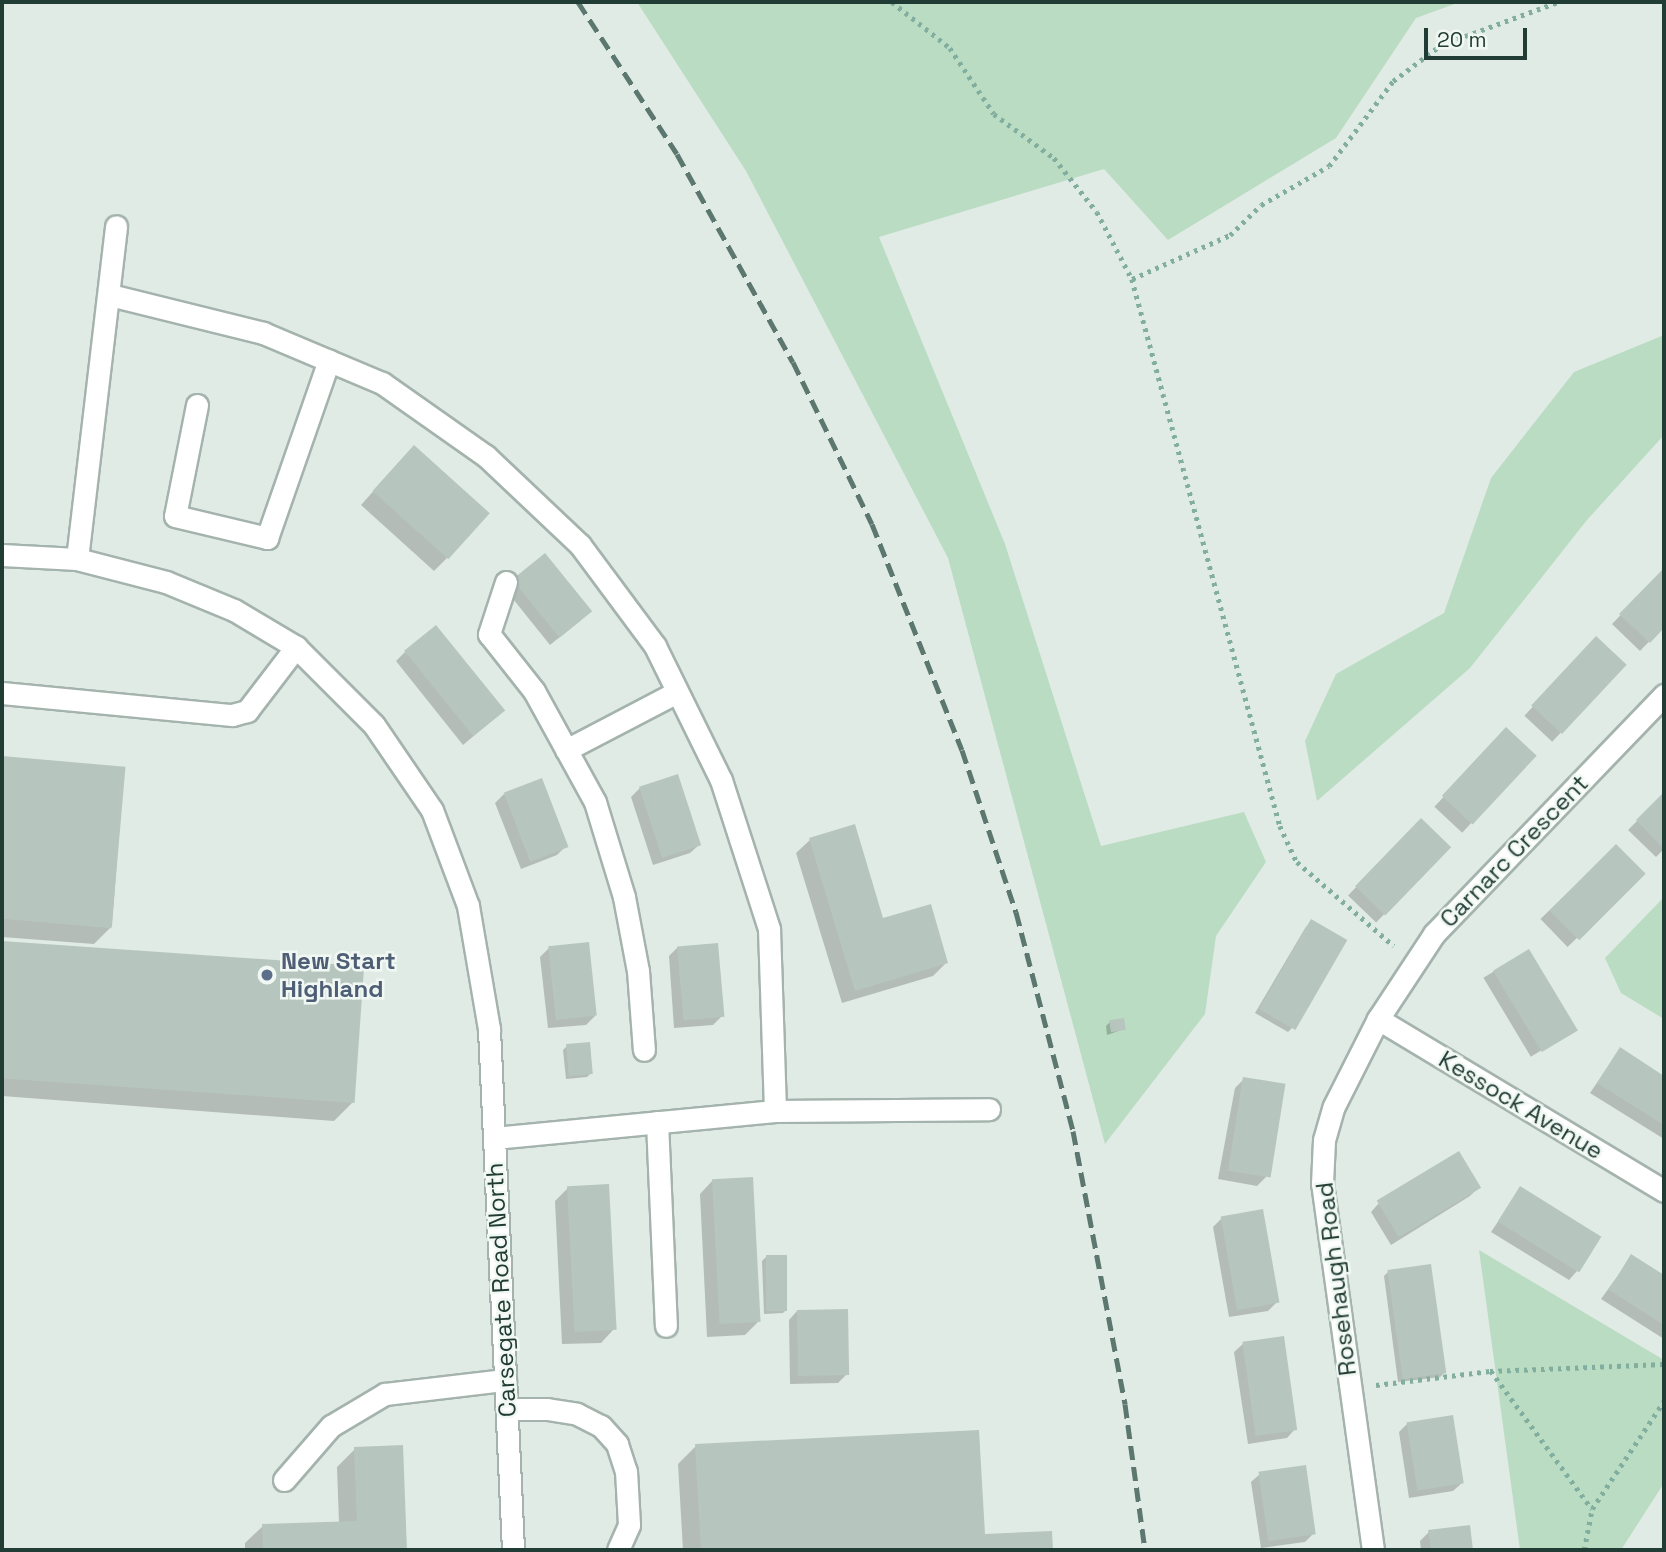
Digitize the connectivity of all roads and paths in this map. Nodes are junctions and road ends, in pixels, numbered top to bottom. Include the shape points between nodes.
1 (892, 2) edge
2 (1558, 2) edge
3 (116, 226) dead end
4 (1132, 279) junction
5 (110, 295) junction
6 (329, 360) junction
7 (197, 405) dead end
8 (2, 555) edge
9 (77, 559) junction
10 (506, 582) dead end
11 (296, 647) junction
12 (677, 692) junction
13 (2, 693) edge
14 (1664, 695) edge
15 (566, 750) junction
16 (1413, 962) junction
17 (1378, 1019) junction
18 (644, 1050) dead end
19 (989, 1109) dead end
20 (775, 1111) junction
21 (657, 1122) junction
22 (494, 1138) junction
23 (1664, 1191) edge
24 (666, 1326) dead end
25 (1664, 1364) edge
26 (1490, 1371) junction
27 (505, 1380) junction
28 (1349, 1388) junction
29 (1664, 1401) edge
30 (507, 1409) junction
31 (284, 1480) dead end
32 (1592, 1509) junction
33 (513, 1550) edge
34 (618, 1550) edge
35 (1373, 1550) edge
36 (1584, 1550) edge

1 - 4 path via 950,48 994,114 1054,158 1097,212
2 - 4 path via 1441,45 1393,81 1329,166 1261,205 1230,235
3 - 5 street
4 - 16 path via 1280,826 1297,862
5 - 6 street via 263,333
5 - 9 street
6 - 7 street via 267,538 175,516
6 - 12 street via 382,383 486,456 571,536 655,646
8 - 9 street, Carsegate Road North
9 - 11 street, Carsegate Road North via 166,582 234,610
10 - 15 street via 489,634 534,691
11 - 13 street via 247,711 232,715
11 - 22 street, Carsegate Road North via 374,725 432,810 468,906 489,1029
12 - 15 street
12 - 20 street via 721,780 769,929
14 - 16 street, Carnarc Crescent via 1434,934
15 - 18 street via 595,802 625,897 638,971
16 - 17 street, Carnarc Crescent
17 - 23 street, Kessock Avenue
17 - 28 street, Rosehaugh Road via 1334,1106 1324,1140 1322,1184
19 - 20 street
20 - 21 street
21 - 22 street
21 - 24 street
22 - 27 street, Carsegate Road North
25 - 26 path
26 - 28 path
26 - 32 path
27 - 30 street, Carsegate Road North
27 - 31 street via 385,1394 331,1426
28 - 35 street, Rosehaugh Road
29 - 32 path
30 - 33 street, Carsegate Road North
30 - 34 street via 578,1414 601,1426 617,1444 626,1471 629,1525
32 - 36 path

